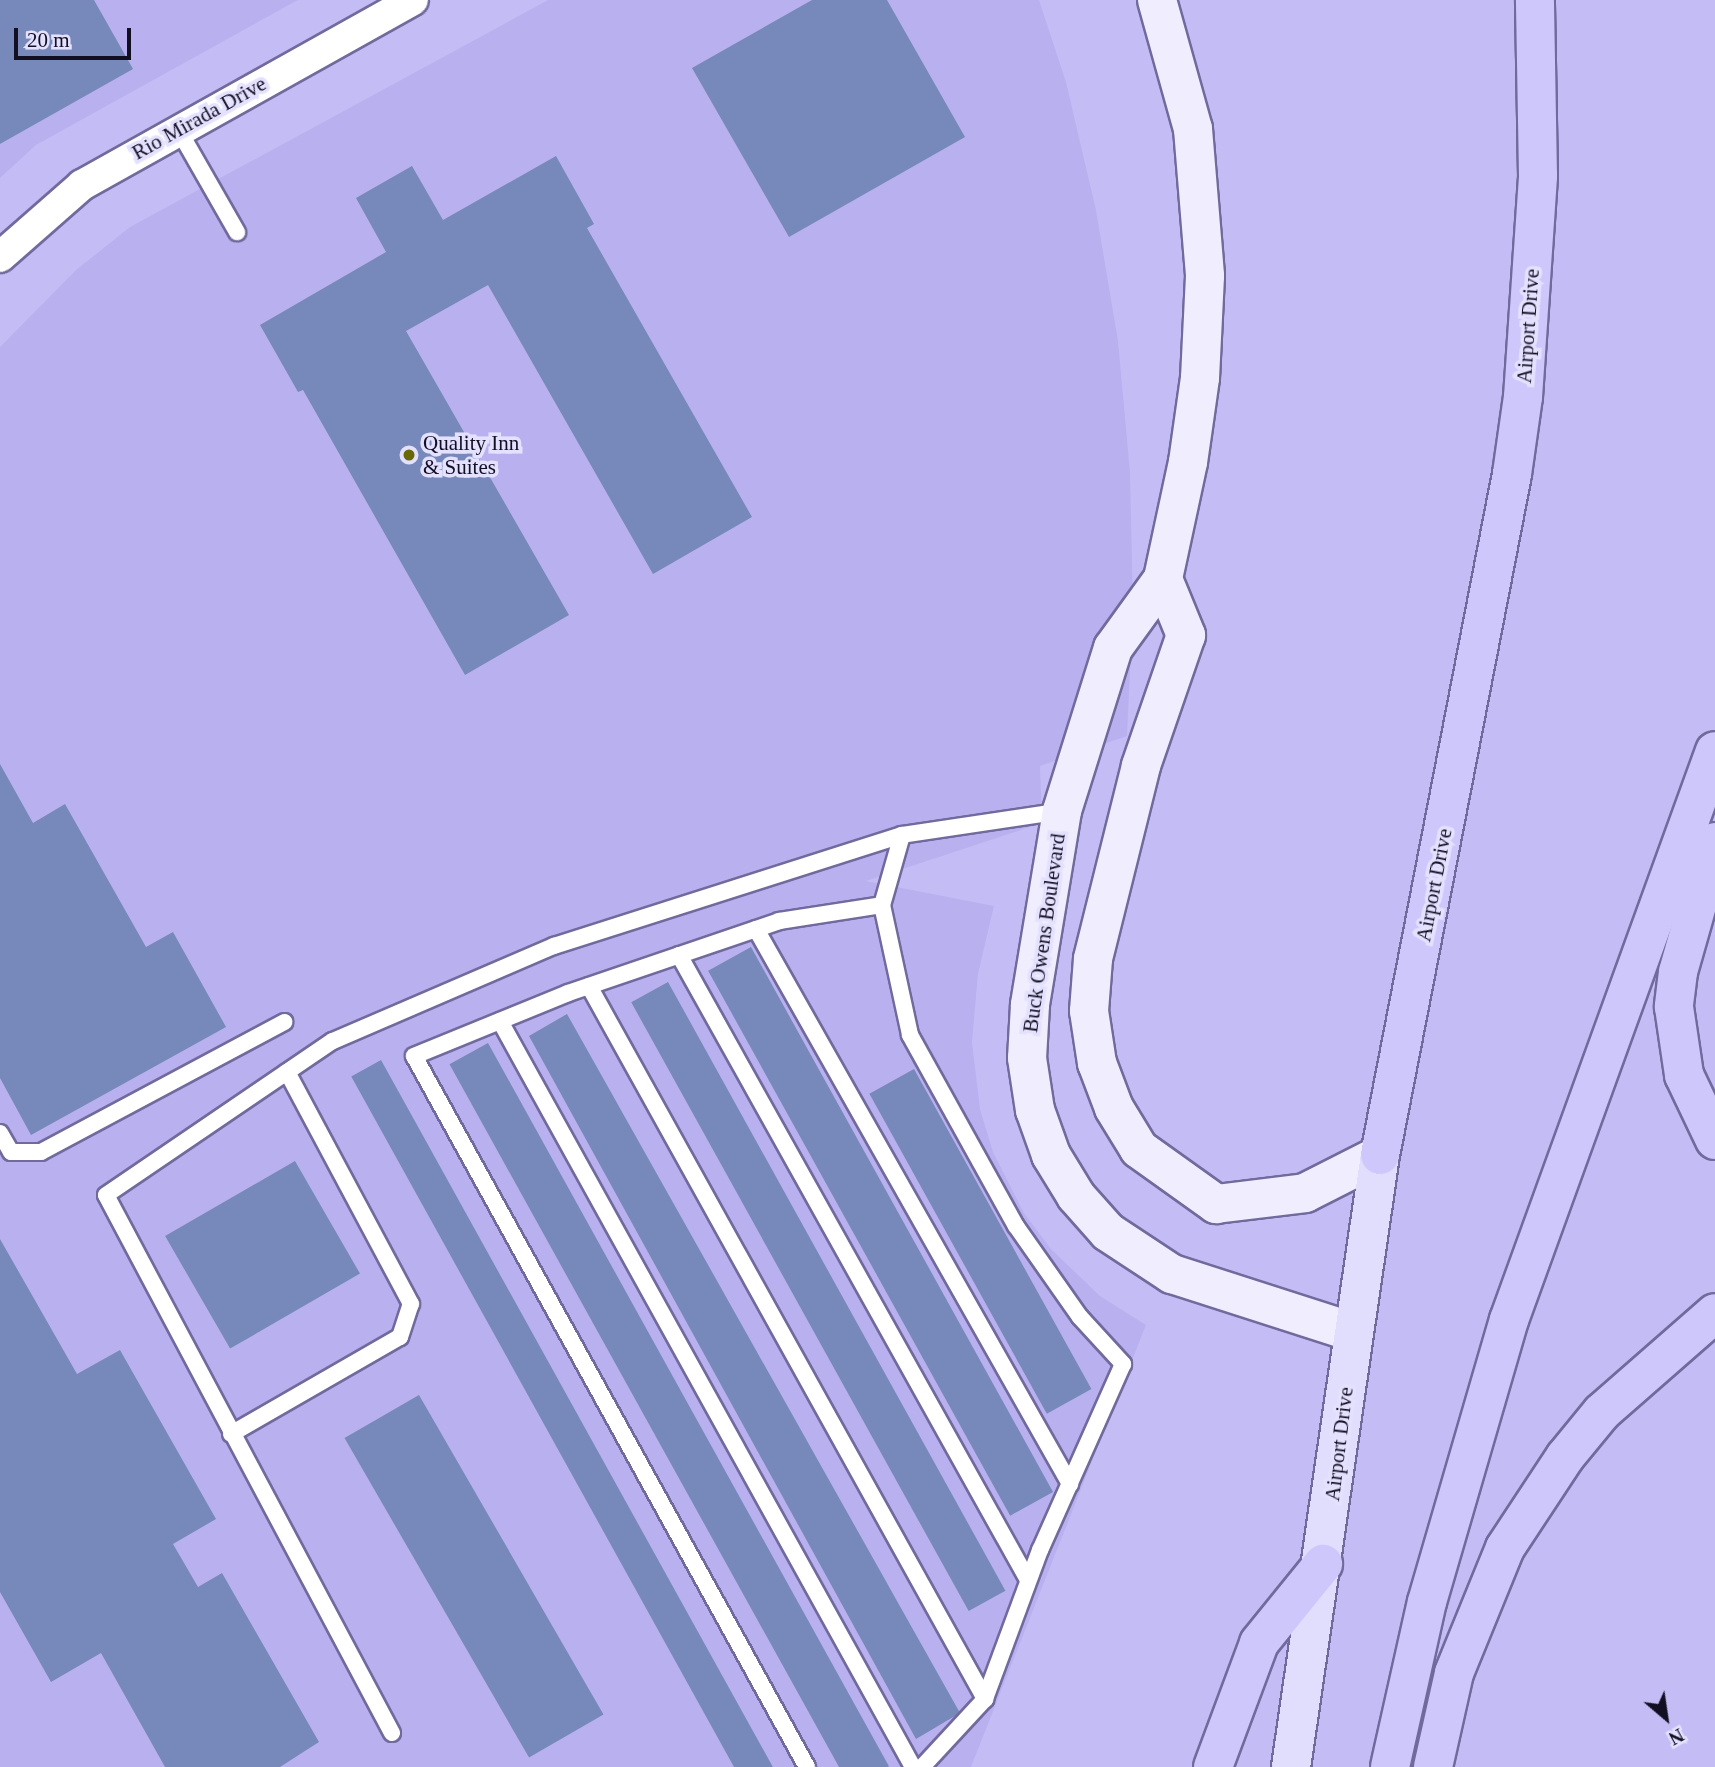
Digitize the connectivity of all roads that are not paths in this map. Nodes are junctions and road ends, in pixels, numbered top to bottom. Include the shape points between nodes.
1 (413, 0) edge
2 (1157, 0) edge
3 (1535, 0) edge
4 (178, 129) junction
5 (237, 232) dead end
6 (0, 257) edge
7 (1163, 579) junction
8 (1715, 751) edge
9 (1062, 811) junction
10 (902, 835) junction
11 (1715, 842) edge
12 (882, 905) junction
13 (756, 929) junction
14 (679, 955) junction
15 (590, 986) junction
16 (500, 1021) junction
17 (284, 1022) dead end
18 (287, 1073) junction
19 (0, 1133) edge
20 (1715, 1140) edge
21 (1380, 1155) junction
22 (1715, 1313) edge
23 (1353, 1332) junction
24 (1715, 1333) edge
25 (1630, 1384) junction
26 (231, 1434) junction
27 (1070, 1484) junction
28 (1324, 1564) junction
29 (1028, 1580) junction
30 (985, 1699) junction
31 (392, 1733) dead end
32 (807, 1767) edge
33 (913, 1767) edge
34 (922, 1767) edge
35 (1213, 1767) edge
36 (1291, 1767) edge
37 (1390, 1767) edge
38 (1433, 1767) edge

1 - 4 street, Rio Mirada Drive
2 - 7 main road, Buck Owens Boulevard via 1193,129 1205,276 1200,378
3 - 21 highway, Airport Drive via 1538,176 1516,449 1501,547
4 - 5 lane
4 - 6 street, Rio Mirada Drive via 82,185
7 - 9 main road, Buck Owens Boulevard via 1113,648
7 - 21 main road via 1186,635 1141,766 1093,959 1089,1011 1097,1063 1114,1108 1139,1149 1216,1204 1305,1194
8 - 37 highway via 1509,1320 1427,1602
9 - 10 lane
9 - 23 main road, Buck Owens Boulevard via 1030,1005 1027,1058 1035,1110 1051,1155 1076,1196 1108,1232 1151,1263 1172,1274
10 - 12 lane
10 - 18 lane via 554,946 333,1041
11 - 20 highway via 1678,972 1674,1007 1684,1075
12 - 13 lane via 779,921
12 - 27 lane via 910,1035 1016,1226 1080,1317 1123,1364
13 - 14 lane
13 - 27 lane
14 - 15 lane
14 - 29 lane
15 - 16 lane
15 - 30 lane
16 - 32 lane via 414,1056
16 - 33 lane
17 - 19 lane via 41,1152 11,1152
18 - 26 lane via 106,1195
18 - 26 lane via 411,1304 400,1337
21 - 23 main road, Airport Drive
22 - 25 highway
23 - 28 main road, Airport Drive
24 - 25 highway
25 - 38 highway via 1565,1457 1505,1548 1454,1673
26 - 31 lane
27 - 29 lane
28 - 35 highway via 1259,1643
28 - 36 main road, Airport Drive
29 - 30 lane
30 - 34 lane

